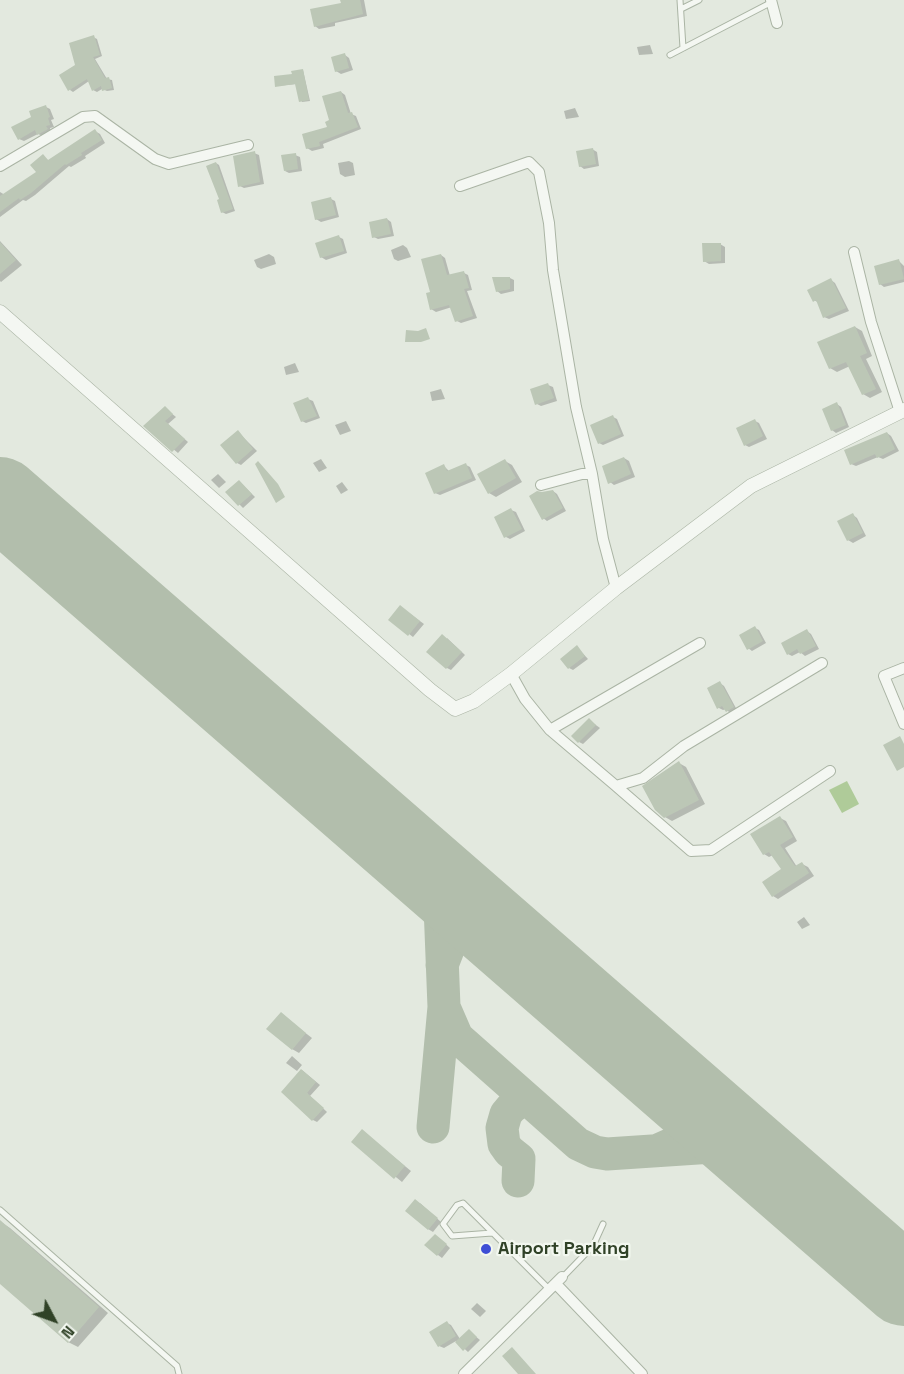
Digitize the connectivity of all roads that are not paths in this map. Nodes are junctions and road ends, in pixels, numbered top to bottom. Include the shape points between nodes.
1 (680, 0) edge
2 (699, 0) edge
3 (771, 1) edge
4 (681, 9) junction
5 (777, 23) dead end
6 (683, 48) junction
7 (670, 56) dead end
8 (248, 145) dead end
9 (0, 166) edge
10 (460, 186) dead end
11 (854, 252) dead end
12 (0, 312) edge
13 (902, 411) edge
14 (592, 474) junction
15 (541, 484) dead end
16 (616, 588) junction
17 (700, 643) dead end
18 (822, 663) dead end
19 (904, 668) edge
20 (511, 674) junction
21 (904, 723) edge
22 (550, 730) junction
23 (830, 771) dead end
24 (616, 786) junction
25 (0, 1210) edge
26 (603, 1224) dead end
27 (492, 1233) junction
28 (556, 1284) junction
29 (179, 1374) edge
30 (464, 1374) edge
31 (642, 1374) edge

1 - 4 lane
2 - 4 lane
3 - 5 street
3 - 6 lane
4 - 6 lane
6 - 7 lane
8 - 9 street via 169,164 154,159 95,116 82,117
10 - 14 street via 529,162 539,172 576,408
11 - 13 street via 871,321
12 - 20 street via 455,709
13 - 16 street via 751,486
14 - 15 street
14 - 16 street
16 - 20 street
17 - 22 street
18 - 24 street via 684,746 643,778
19 - 21 street via 884,676
20 - 22 street
22 - 24 street
23 - 24 street via 711,850 691,851
25 - 29 lane via 177,1366
26 - 28 lane via 593,1246
27 - 27 lane via 463,1203 457,1204 443,1224 452,1236
27 - 28 lane
28 - 30 street
28 - 31 street

